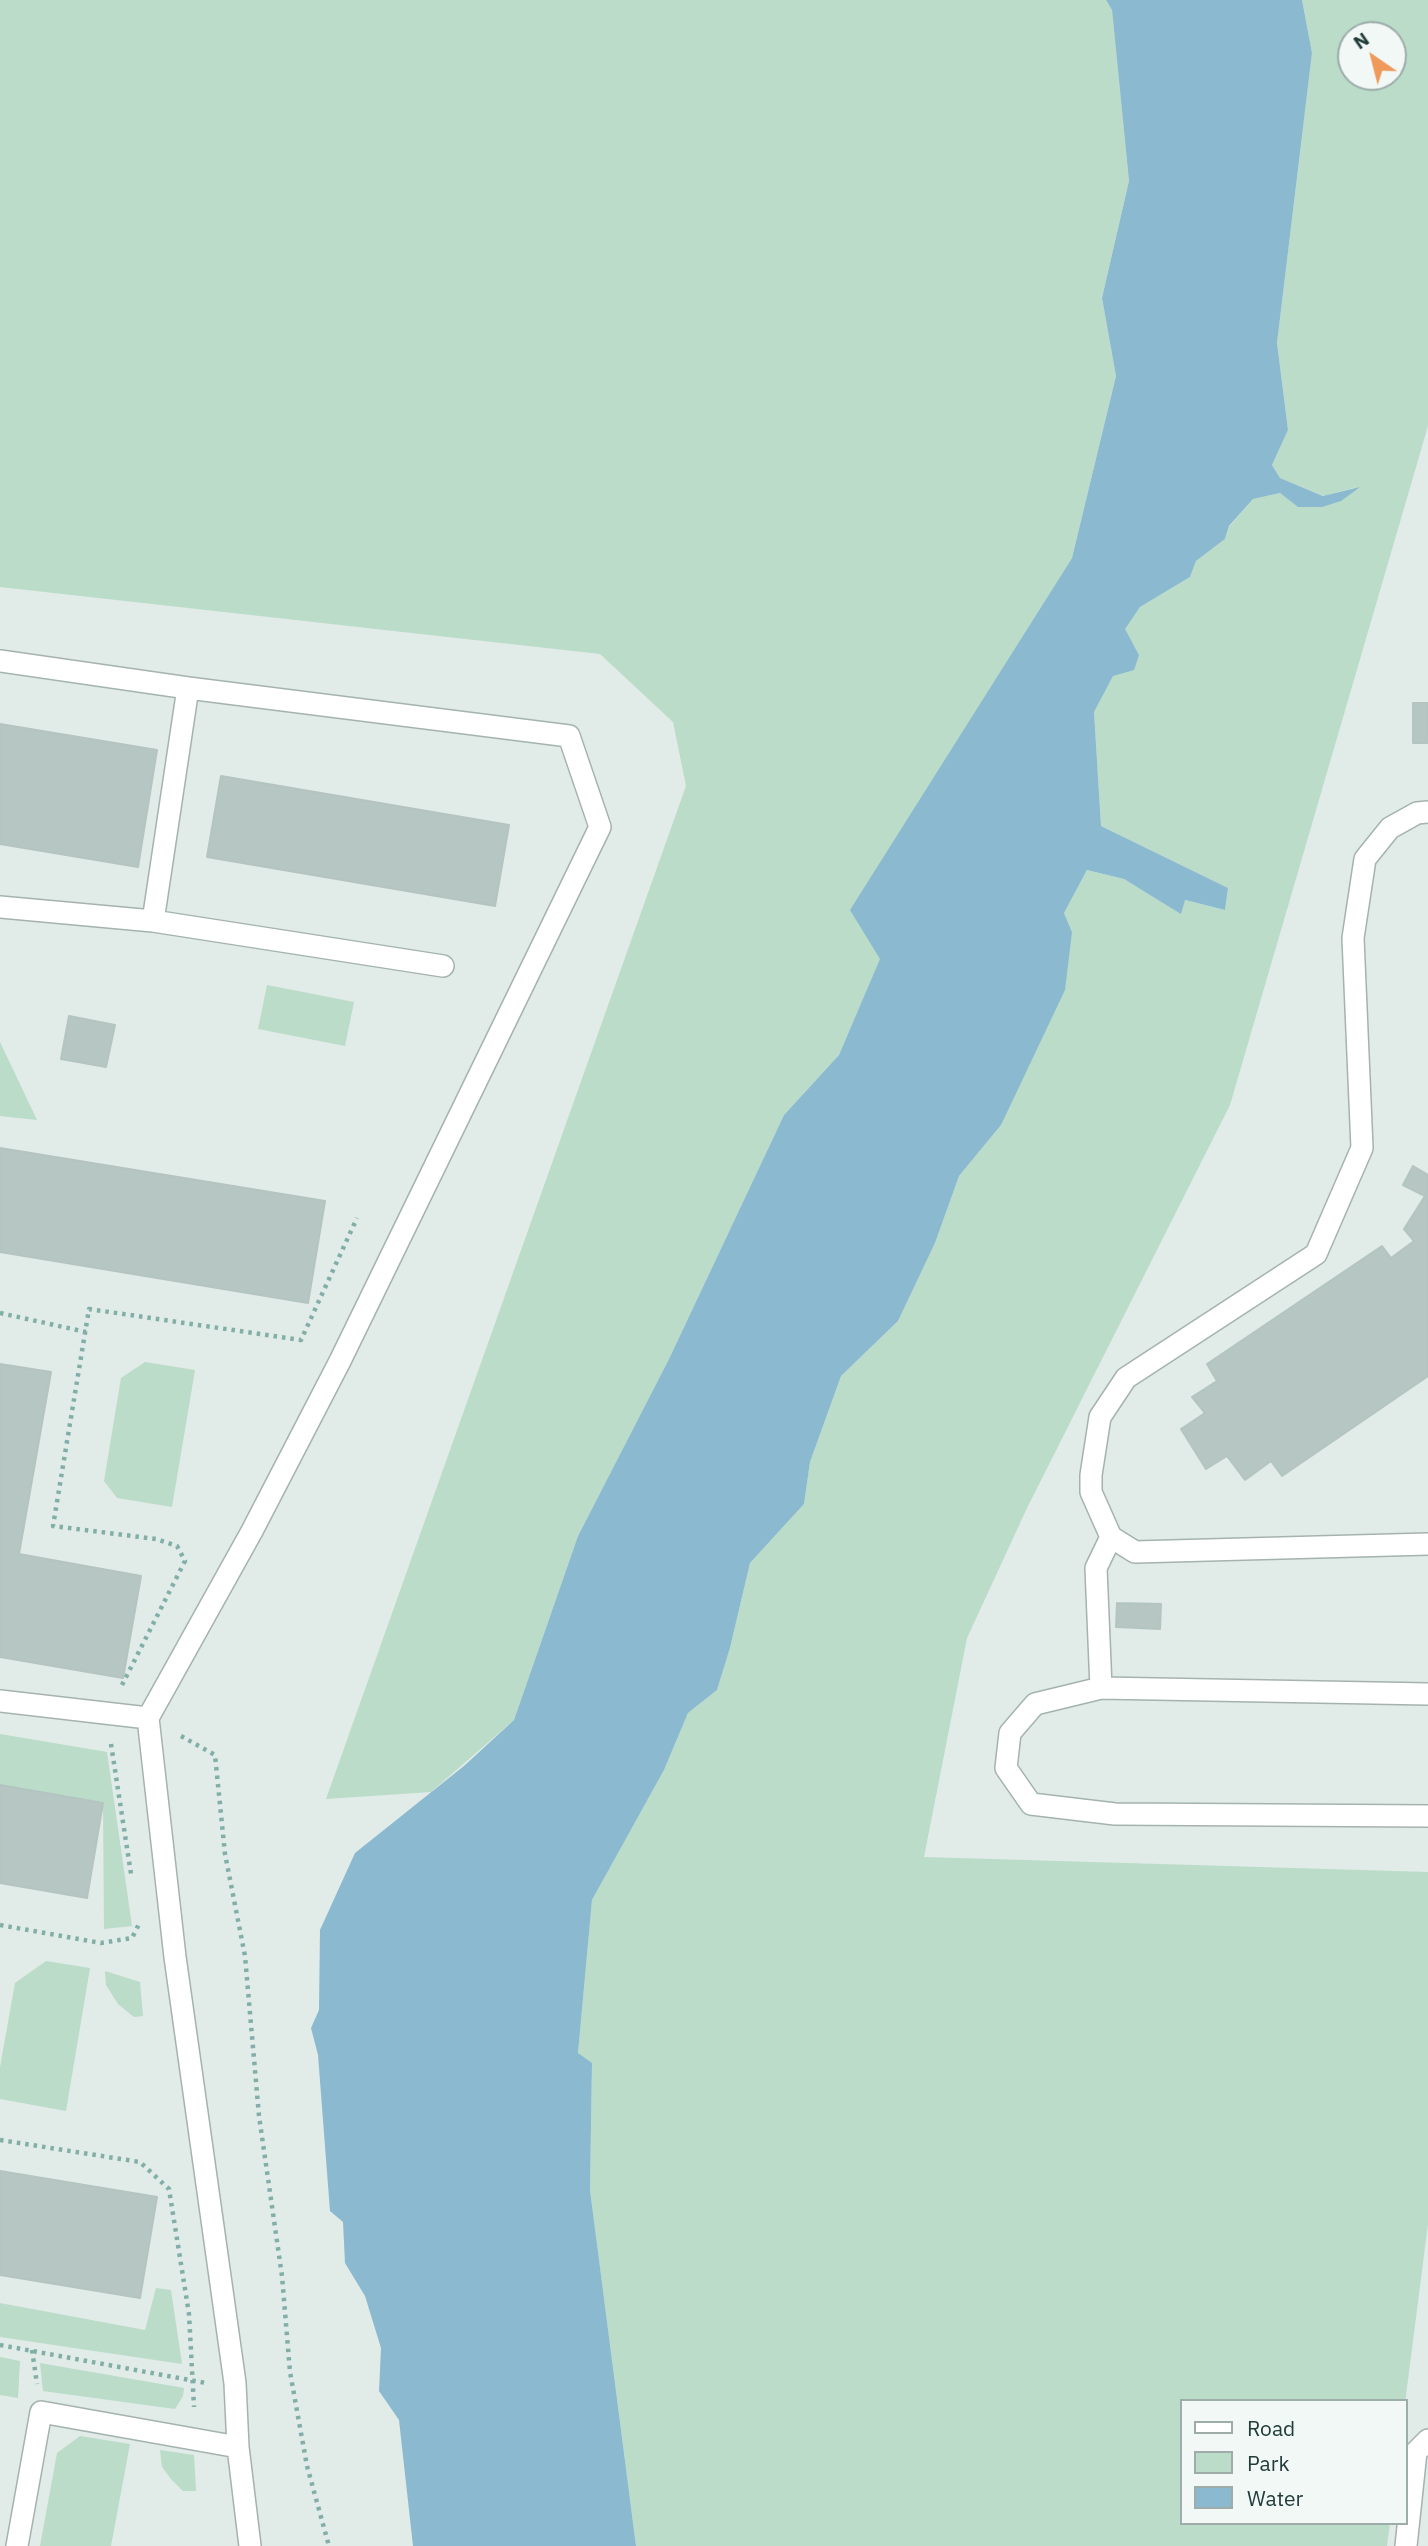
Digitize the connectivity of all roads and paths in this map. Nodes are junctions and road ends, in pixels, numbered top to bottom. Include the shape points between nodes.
1 (0, 661) edge
2 (188, 688) junction
3 (1428, 812) edge
4 (0, 907) edge
5 (153, 920) junction
6 (443, 966) dead end
7 (357, 1218) dead end
8 (0, 1313) edge
9 (86, 1332) junction
10 (1111, 1537) junction
11 (1428, 1544) edge
12 (1101, 1688) junction
13 (1428, 1694) edge
14 (0, 1701) edge
15 (115, 1714) junction
16 (148, 1718) junction
17 (1428, 1816) edge
18 (133, 1886) dead end
19 (137, 1912) dead end
20 (0, 1925) edge
21 (0, 2140) edge
22 (0, 2345) edge
23 (193, 2383) junction
24 (235, 2383) junction
25 (194, 2413) dead end
26 (1428, 2440) edge
27 (238, 2447) junction
28 (17, 2546) edge
29 (250, 2546) edge
30 (329, 2546) edge
31 (1406, 2546) edge

1 - 2 street
2 - 5 street
2 - 16 street via 569,736 600,827 340,1361
3 - 10 street via 1391,828 1365,859 1353,939 1362,1148 1316,1254 1126,1378 1100,1417 1091,1475 1091,1492
4 - 5 street
5 - 6 street
7 - 9 path via 301,1340 89,1310
8 - 9 path
9 - 15 path via 53,1526 156,1539 177,1546 185,1560 119,1691
10 - 11 street via 1135,1552
10 - 12 street via 1096,1568
12 - 13 street
12 - 17 street via 1035,1704 1010,1733 1006,1768 1031,1804 1115,1814
14 - 15 street
15 - 16 street
15 - 18 path via 108,1730
16 - 24 street via 175,1957
16 - 30 path via 215,1755 225,1854 245,1956 290,2372 307,2466
19 - 20 path via 139,1925 132,1938 101,1943
21 - 23 path via 140,2162 169,2189 189,2314
22 - 23 path
23 - 24 path
23 - 25 path
24 - 27 street
26 - 31 street via 1416,2452
27 - 28 street via 41,2412
27 - 29 street

